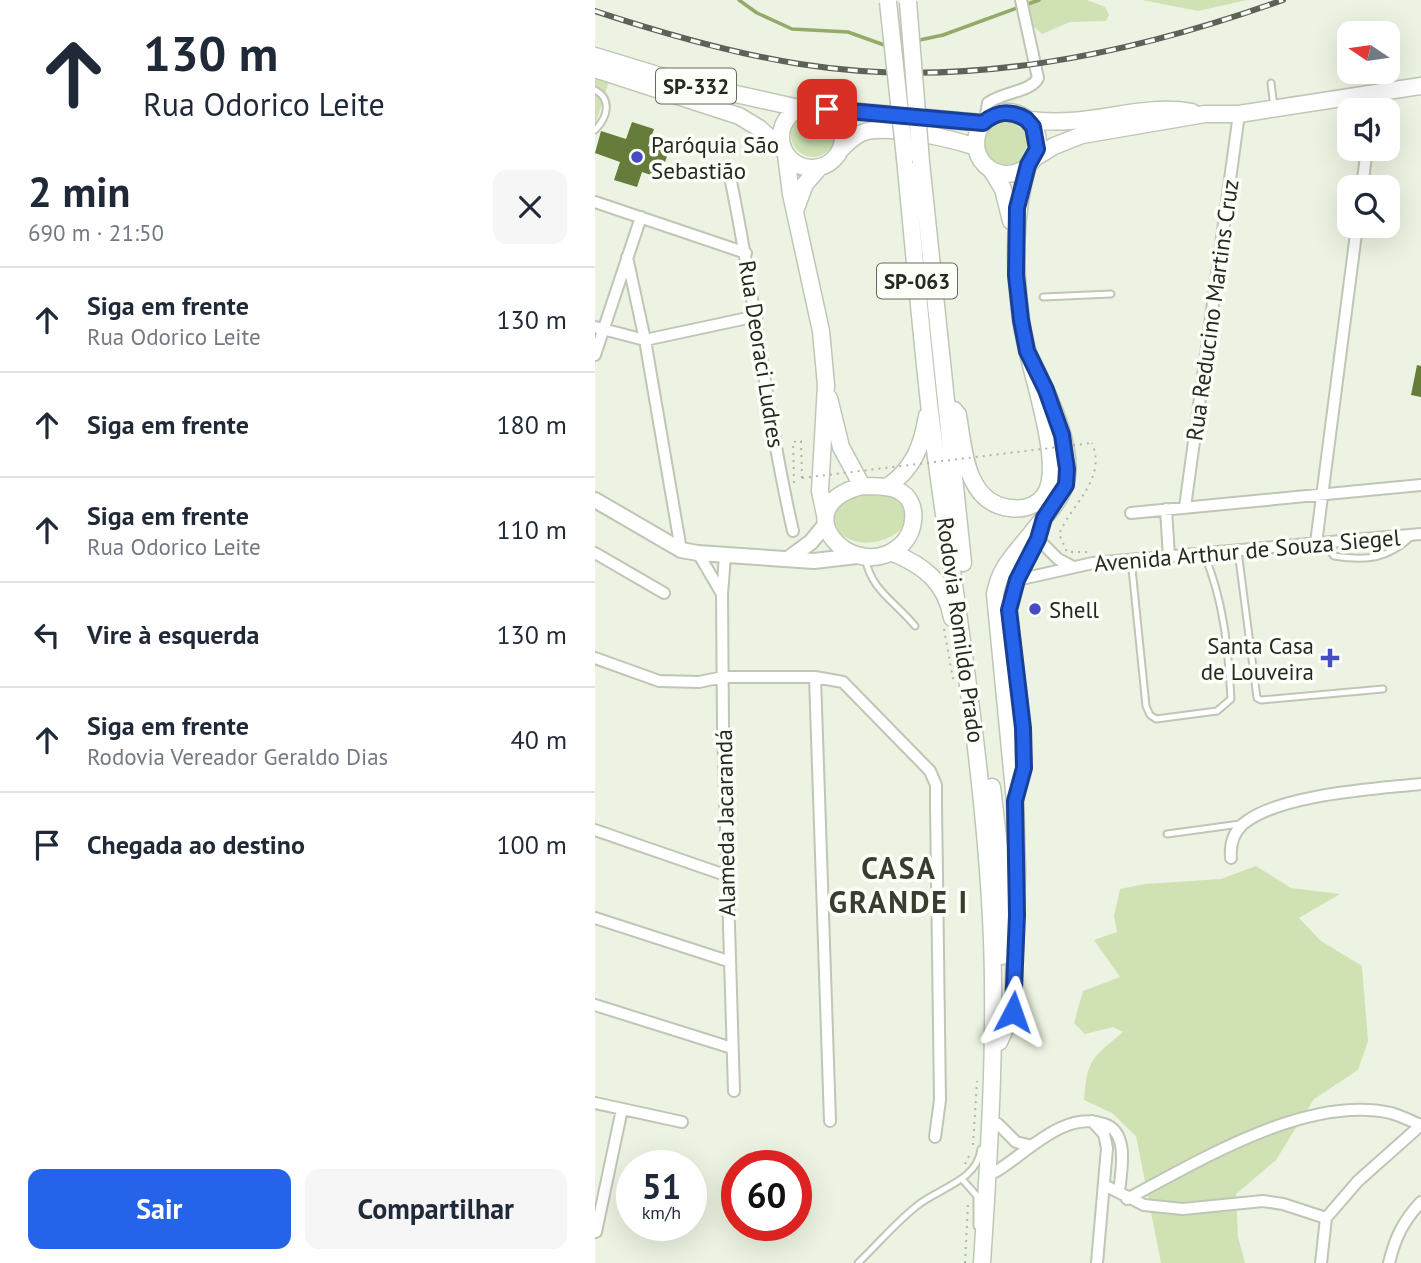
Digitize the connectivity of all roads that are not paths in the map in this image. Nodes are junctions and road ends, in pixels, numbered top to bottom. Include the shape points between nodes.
1 (1021, 0) edge
2 (888, 1) edge
3 (908, 1) edge
4 (595, 56) edge
5 (595, 69) edge
6 (1271, 83) dead end
7 (1417, 89) edge
8 (595, 90) edge
9 (1387, 98) edge
10 (1337, 104) edge
11 (1274, 107) junction
12 (799, 108) junction
13 (827, 109) junction
14 (1205, 114) junction
15 (1239, 114) junction
16 (1026, 119) junction
17 (984, 122) junction
18 (595, 130) edge
19 (976, 147) junction
20 (841, 149) junction
21 (785, 152) junction
22 (913, 160) junction
23 (1031, 162) junction
24 (819, 168) junction
25 (992, 171) junction
26 (730, 177) dead end
27 (595, 202) edge
28 (795, 211) junction
29 (641, 218) junction
30 (1355, 238) edge
31 (1016, 240) junction
32 (747, 253) junction
33 (627, 257) junction
34 (1111, 294) dead end
35 (1043, 296) dead end
36 (757, 316) junction
37 (600, 328) edge
38 (645, 340) junction
39 (1027, 351) junction
40 (595, 355) edge
41 (826, 385) junction
42 (938, 402) junction
43 (1421, 485) edge
44 (862, 486) junction
45 (887, 487) junction
46 (1321, 494) junction
47 (595, 499) edge
48 (1185, 507) junction
49 (1166, 509) junction
50 (1131, 513) dead end
51 (1044, 518) junction
52 (825, 520) junction
53 (793, 531) dead end
54 (1417, 534) edge
55 (1038, 539) junction
56 (1320, 543) junction
57 (681, 550) junction
58 (1238, 551) junction
59 (891, 552) junction
60 (595, 553) edge
61 (698, 553) junction
62 (1204, 554) junction
63 (725, 556) junction
64 (861, 556) junction
65 (1169, 557) junction
66 (788, 559) junction
67 (1132, 559) junction
68 (1073, 567) junction
69 (1017, 580) junction
70 (664, 593) dead end
71 (722, 594) junction
72 (915, 626) dead end
73 (595, 658) edge
74 (723, 677) junction
75 (814, 677) junction
76 (1383, 689) dead end
77 (975, 726) junction
78 (1421, 784) edge
79 (1015, 801) junction
80 (1243, 824) junction
81 (595, 830) edge
82 (1167, 834) dead end
83 (1231, 858) dead end
84 (728, 876) junction
85 (595, 918) edge
86 (728, 961) junction
87 (595, 1005) edge
88 (999, 1042) junction
89 (732, 1048) junction
90 (985, 1073) junction
91 (734, 1091) dead end
92 (595, 1103) edge
93 (622, 1109) junction
94 (1090, 1120) junction
95 (830, 1121) dead end
96 (682, 1122) dead end
97 (998, 1124) junction
98 (935, 1137) dead end
99 (1032, 1146) junction
100 (995, 1172) junction
101 (963, 1179) junction
102 (1104, 1185) junction
103 (1123, 1196) junction
104 (1421, 1202) edge
105 (1326, 1218) junction
106 (596, 1232) edge
107 (984, 1260) edge
108 (858, 1263) edge
109 (1097, 1263) edge
110 (1321, 1263) edge
111 (1388, 1263) edge

1 - 17 street via 1039,72 1037,82 996,96 988,103
2 - 22 main road, Rodovia Romildo Prado / SP-063, bridge
3 - 22 main road, Rodovia Romildo Prado / SP-063, bridge
4 - 12 main road, SP-332 via 677,81
5 - 21 main road, SP-332 via 739,116
6 - 11 lane
7 - 9 main road, SP-332
8 - 18 lane via 607,103
10 - 11 main road, SP-332
11 - 15 main road, SP-332
12 - 13 main road, SP-332
12 - 21 main road via 782,126
13 - 17 main road, SP-332
13 - 20 main road via 842,126
14 - 15 main road, SP-332
14 - 16 main road, SP-332 via 1168,110 1063,123
14 - 23 main road, SP-332 via 1082,135
15 - 48 street, Rua Reducino Martins Cruz
16 - 17 main road, SP-332 via 1005,112
16 - 23 main road via 1037,138
17 - 19 main road
19 - 20 main road via 947,138 870,130
19 - 25 main road
20 - 24 main road
21 - 24 main road, SP-332 via 800,166
21 - 28 main road
22 - 42 main road, Rodovia Romildo Prado / SP-063
23 - 25 main road, SP-332 via 1011,174
23 - 31 main road via 1017,208
24 - 28 main road via 805,184
25 - 31 main road via 1003,189
26 - 32 street, Rua Deoraci Ludres
27 - 29 street
28 - 41 main road via 817,299
29 - 32 street
29 - 33 street
30 - 46 street
31 - 39 main road
32 - 36 street, Rua Deoraci Ludres
33 - 37 street
33 - 38 street
34 - 35 lane
36 - 38 street
36 - 53 street, Rua Deoraci Ludres
37 - 38 street
37 - 40 street
38 - 57 street
39 - 42 main road via 1052,469 1047,489 1033,505 1005,508 981,496 968,470 958,415
39 - 51 main road via 1046,390 1066,453 1066,485
41 - 44 main road via 841,447
41 - 52 main road via 820,453
42 - 45 main road via 908,471
42 - 77 main road, Rodovia Romildo Prado / SP-063
42 - 88 main road, Rodovia Romildo Prado / SP-063 via 999,847 1003,940
43 - 46 street
44 - 45 main road
44 - 52 main road via 835,498
45 - 59 main road via 907,495 914,516 908,538
46 - 48 street
46 - 56 street
47 - 57 main road
48 - 49 street
49 - 50 street
49 - 65 street
51 - 55 main road
51 - 79 main road via 1005,562 995,594
52 - 64 main road via 837,545
52 - 66 main road via 811,542
54 - 56 street, Avenida Arthur de Souza Siegel
54 - 56 lane via 1396,552 1378,556 1334,556
55 - 68 street, Avenida Arthur de Souza Siegel
55 - 69 main road
56 - 58 street, Avenida Arthur de Souza Siegel
57 - 61 main road
58 - 62 street, Avenida Arthur de Souza Siegel
58 - 76 lane via 1257,698
59 - 64 main road
59 - 77 main road via 924,568 945,593
60 - 70 street
61 - 63 main road
61 - 71 street
62 - 65 street, Avenida Arthur de Souza Siegel
62 - 67 lane via 1227,638 1231,699 1217,711 1156,719 1146,706
63 - 66 main road
63 - 71 street, Alameda Jacarandá
64 - 66 main road
64 - 72 lane via 874,585
65 - 67 street, Avenida Arthur de Souza Siegel
67 - 68 street, Avenida Arthur de Souza Siegel
68 - 69 street, Avenida Arthur de Souza Siegel
69 - 79 main road via 1009,610 1024,768
71 - 74 street, Alameda Jacarandá
73 - 74 street via 659,681
74 - 75 street
74 - 84 street, Alameda Jacarandá
75 - 95 street
75 - 98 street via 843,682 857,694 930,771 936,785 940,1100
77 - 90 main road, Rodovia Romildo Prado / SP-063 via 992,941
78 - 80 street via 1296,802
79 - 88 main road via 1015,989 1013,1012
80 - 82 lane
80 - 83 street via 1230,848
81 - 84 street
84 - 86 street, Alameda Jacarandá
85 - 86 street
86 - 89 street, Alameda Jacarandá
87 - 89 street
88 - 97 main road, Rodovia Romildo Prado / SP-063
89 - 91 street, Alameda Jacarandá
90 - 101 lane via 980,1156
90 - 107 main road, Rodovia Romildo Prado / SP-063
92 - 93 street
93 - 96 street
93 - 106 street
94 - 99 street via 1073,1122
94 - 102 street via 1104,1134
94 - 103 street via 1108,1125 1118,1136
97 - 99 street via 1016,1142
97 - 100 main road, Rodovia Romildo Prado / SP-063
99 - 100 street
100 - 107 main road, Rodovia Romildo Prado / SP-063
101 - 107 lane via 977,1196 977,1238
101 - 108 lane via 918,1205
102 - 103 street
102 - 109 street
103 - 105 street via 1144,1205 1183,1209 1263,1201
103 - 105 street via 1230,1144 1325,1115 1368,1110 1421,1125 1358,1181
104 - 111 street via 1405,1219
105 - 110 street

